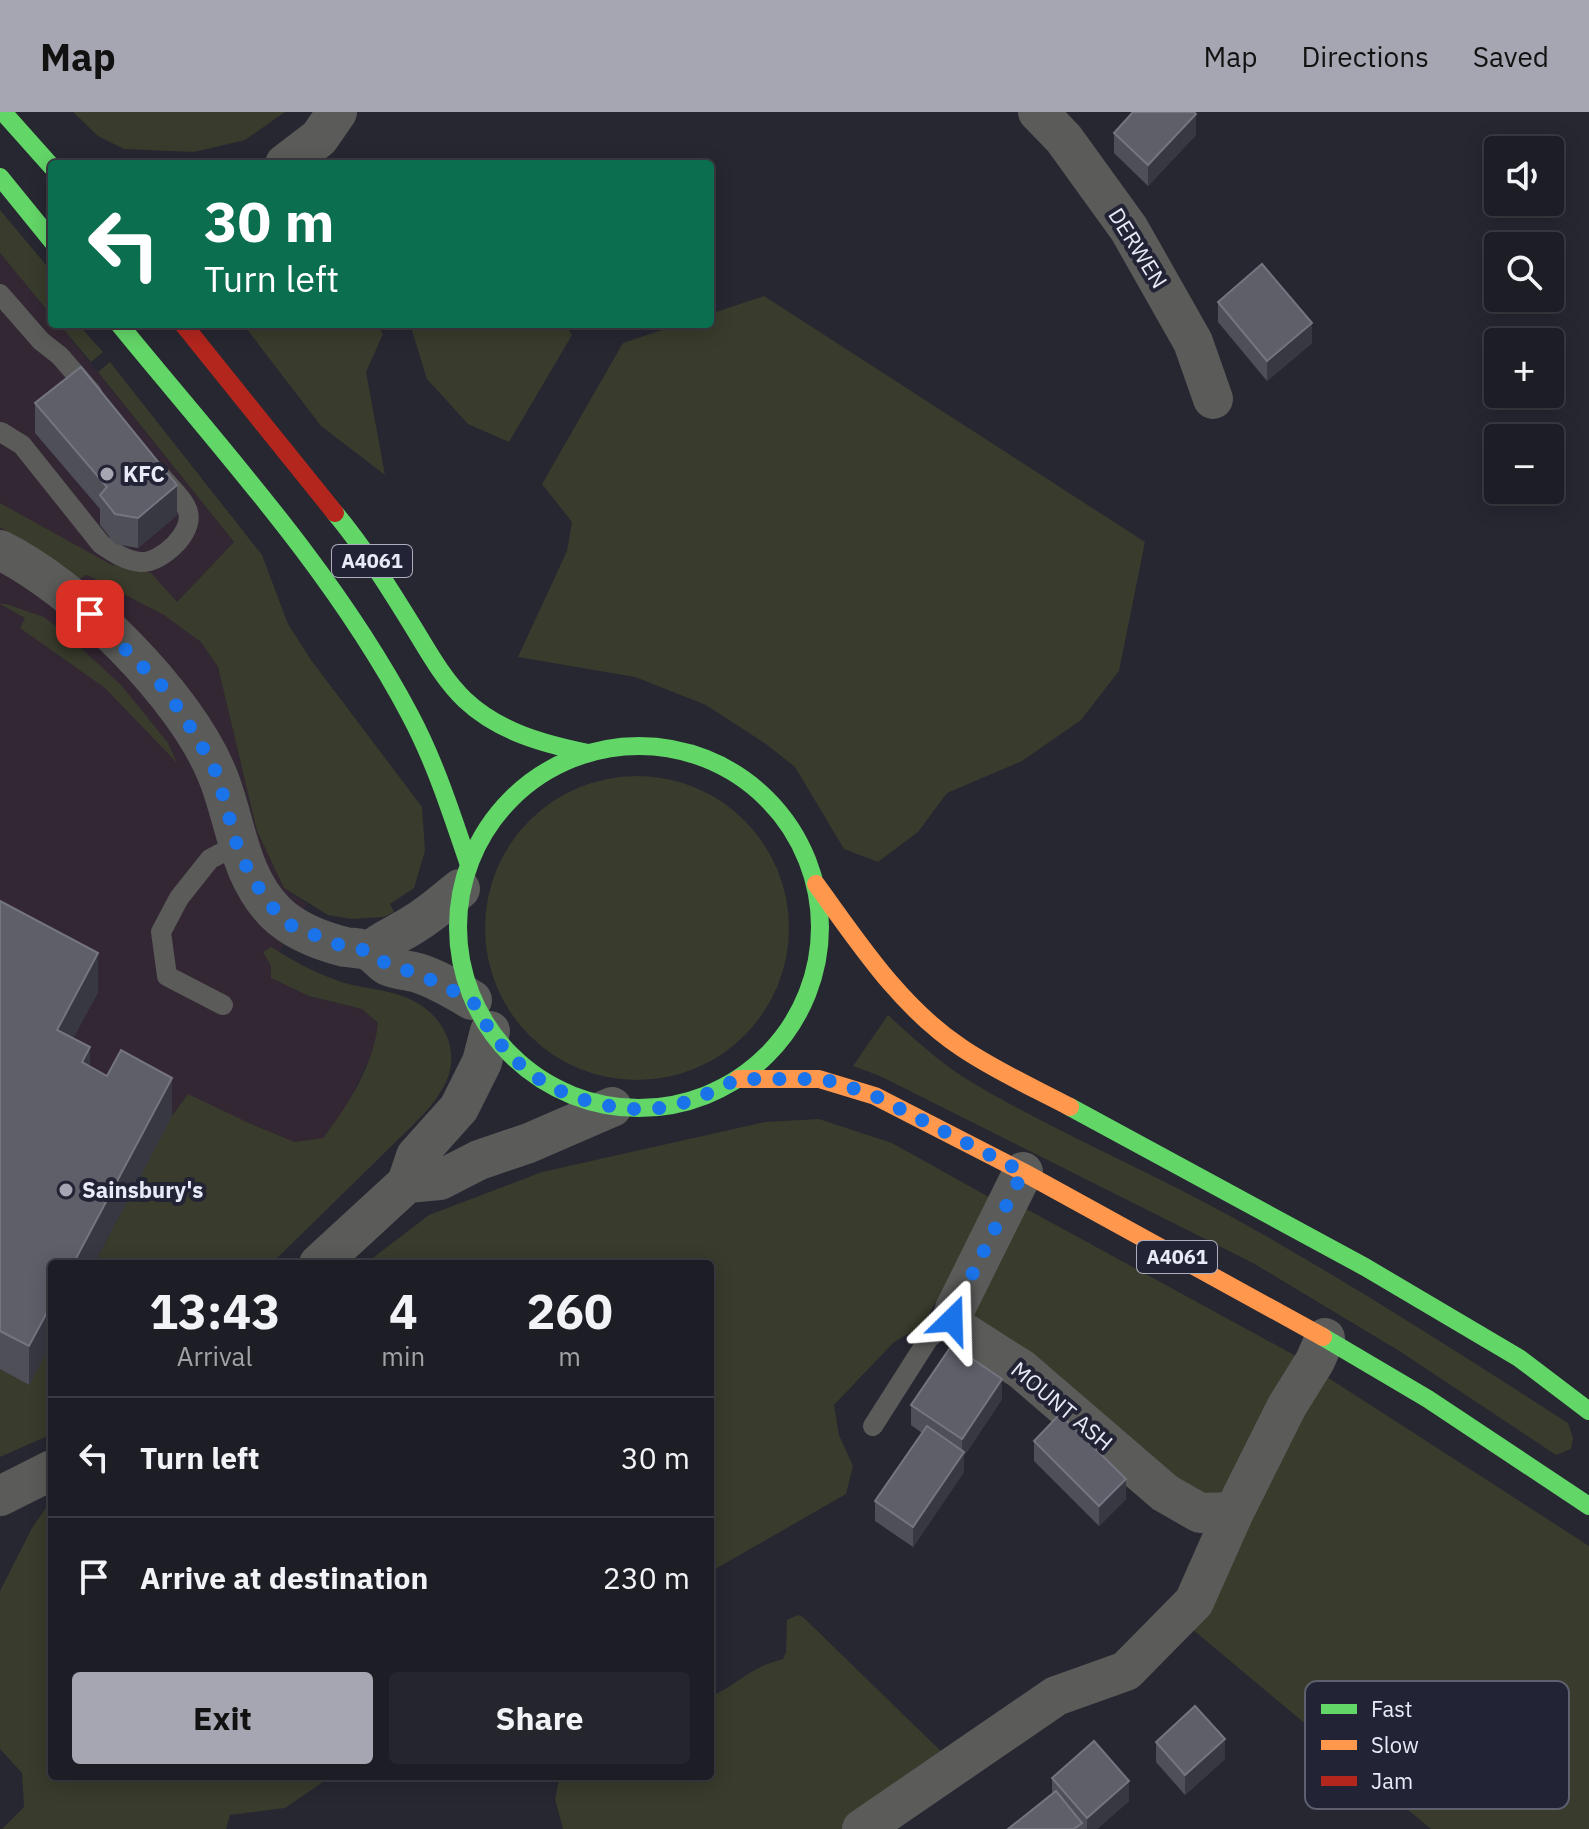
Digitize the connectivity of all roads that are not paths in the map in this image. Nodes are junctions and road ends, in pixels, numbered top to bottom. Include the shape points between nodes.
1 (3, 112) edge
2 (337, 112) edge
3 (1038, 112) edge
4 (290, 160) edge
5 (48, 163) edge
6 (0, 177) edge
7 (48, 236) edge
8 (0, 294) edge
9 (122, 328) edge
10 (189, 328) edge
11 (1213, 399) dead end
12 (109, 414) edge
13 (1, 432) edge
14 (149, 461) edge
15 (0, 550) edge
16 (588, 753) junction
17 (237, 845) junction
18 (464, 875) junction
19 (815, 882) junction
20 (370, 951) junction
21 (223, 1005) dead end
22 (481, 1016) junction
23 (738, 1079) junction
24 (612, 1107) junction
25 (1023, 1172) junction
26 (407, 1183) junction
27 (323, 1260) edge
28 (952, 1320) junction
29 (1325, 1338) junction
30 (1589, 1411) edge
31 (873, 1426) dead end
32 (48, 1472) edge
33 (0, 1496) edge
34 (1589, 1506) edge
35 (1234, 1512) junction
36 (862, 1829) edge

1 - 5 main road
2 - 4 street via 319,138
3 - 11 street, DERWEN via 1129,229 1193,342
6 - 7 main road
8 - 12 lane
9 - 18 main road, A4061 via 270,508 349,615 429,751 458,823
10 - 16 main road, A4061 via 364,548 441,672 466,701 513,732
13 - 14 lane via 22,445 101,544 138,562 155,561 189,522 188,509
15 - 17 street via 90,614 166,690 217,774
16 - 18 main road, A4061 via 523,788 479,838
16 - 19 main road, A4061 via 652,746 715,762 768,799 794,833
17 - 20 street via 262,895 292,926
17 - 21 lane via 210,859 179,898 161,932 167,976
18 - 20 street via 433,912
18 - 22 main road, A4061 via 458,928 461,963
19 - 23 main road, A4061 via 819,951 811,984 778,1045
19 - 30 main road, A4061 via 884,977 963,1049 1365,1267 1519,1358
20 - 22 street via 389,966 417,973
22 - 24 main road, A4061 via 511,1057 537,1078 566,1094
22 - 26 street via 482,1062 459,1108 416,1156
23 - 24 main road, A4061 via 663,1108
23 - 25 main road, A4061 via 819,1079 844,1085
24 - 26 street via 440,1180
25 - 28 street
25 - 29 main road, A4061
26 - 27 street
28 - 31 lane via 929,1338
28 - 35 street, MOUNT ASH via 1021,1369 1165,1493 1200,1513
29 - 34 main road, A4061
29 - 35 street
32 - 33 street
35 - 36 street via 1194,1602 1126,1671 1056,1696

